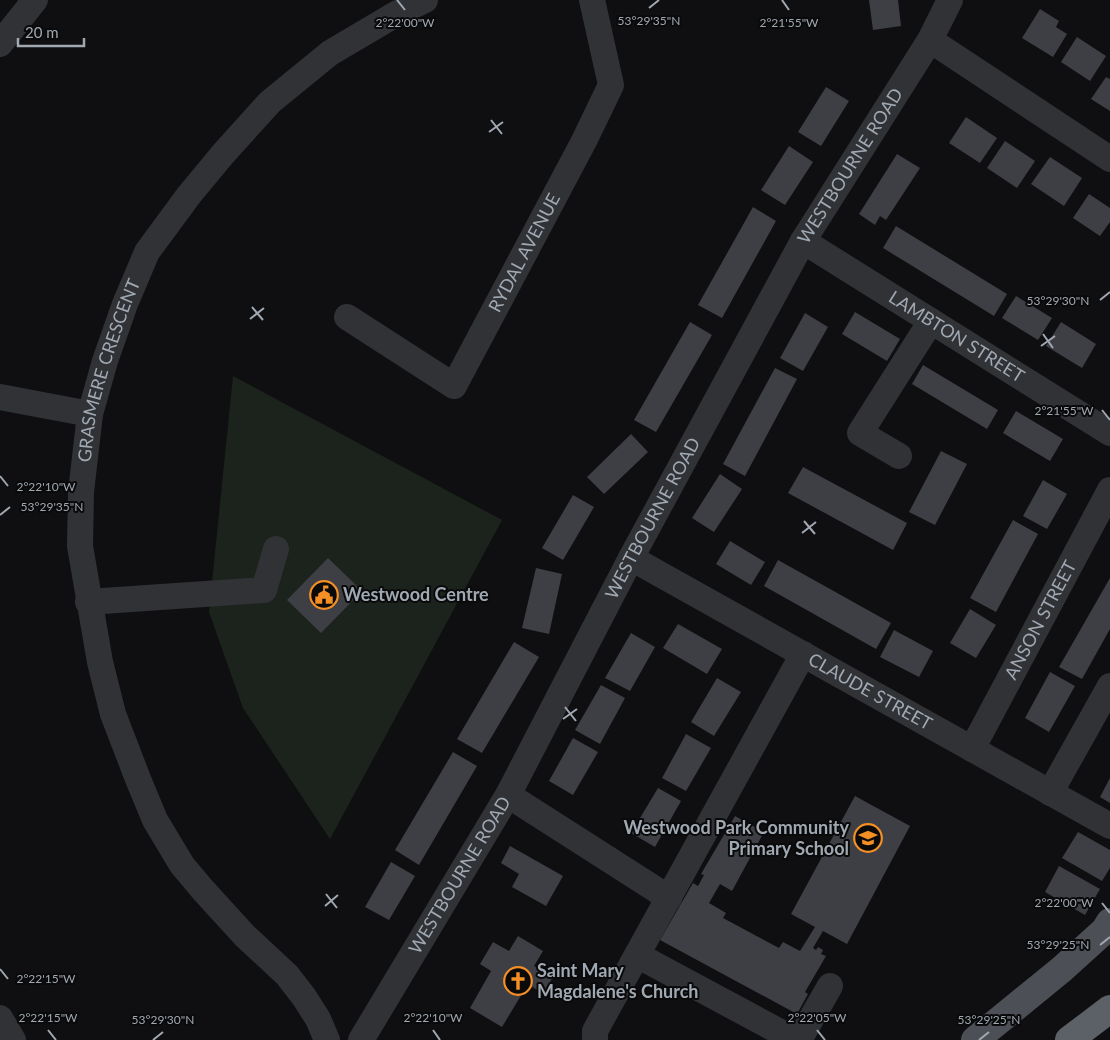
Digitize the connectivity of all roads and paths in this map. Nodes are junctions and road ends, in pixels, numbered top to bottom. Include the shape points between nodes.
1 (34, 0) edge
2 (425, 0) edge
3 (592, 0) edge
4 (950, 0) edge
5 (930, 40) junction
6 (0, 44) edge
7 (1110, 159) edge
8 (803, 241) junction
9 (347, 317) dead end
10 (931, 321) junction
11 (0, 397) edge
12 (90, 414) junction
13 (1110, 433) edge
14 (899, 456) dead end
15 (1110, 490) edge
16 (276, 550) dead end
17 (631, 558) junction
18 (88, 602) junction
19 (803, 654) junction
20 (1110, 686) edge
21 (972, 749) junction
22 (1050, 793) junction
23 (508, 794) junction
24 (1110, 826) edge
25 (669, 898) junction
26 (1110, 922) edge
27 (637, 955) junction
28 (830, 986) dead end
29 (1110, 1009) edge
30 (0, 1018) edge
31 (12, 1040) edge
32 (327, 1040) edge
33 (361, 1040) edge
34 (595, 1040) edge
35 (795, 1040) edge
36 (799, 1040) edge
37 (975, 1040) edge
38 (1069, 1040) edge

1 - 6 street
2 - 12 street, GRASMERE CRESCENT via 330,53 270,102 222,154 147,252 124,304
3 - 9 street, RYDAL AVENUE via 611,85 454,386
4 - 5 street, WESTBOURNE ROAD
5 - 7 street
5 - 8 street, WESTBOURNE ROAD
8 - 10 street, LAMBTON STREET
8 - 17 street, WESTBOURNE ROAD
10 - 13 street, LAMBTON STREET
10 - 14 street via 860,433
11 - 12 street
12 - 18 street, GRASMERE CRESCENT via 81,492 80,546
15 - 21 street, ANSON STREET
16 - 18 street via 264,590
17 - 19 street, CLAUDE STREET
17 - 23 street, WESTBOURNE ROAD
18 - 32 street, GRASMERE CRESCENT via 113,714 155,820 182,865 203,890 287,975 318,1019
19 - 21 street, CLAUDE STREET
19 - 25 street
20 - 22 street
21 - 22 street, CLAUDE STREET
22 - 24 street, CLAUDE STREET
23 - 25 street
23 - 33 street, WESTBOURNE ROAD
25 - 27 street
26 - 37 main road via 1062,969
27 - 34 street via 596,1032
27 - 35 street
28 - 36 street
29 - 38 highway
30 - 31 street

